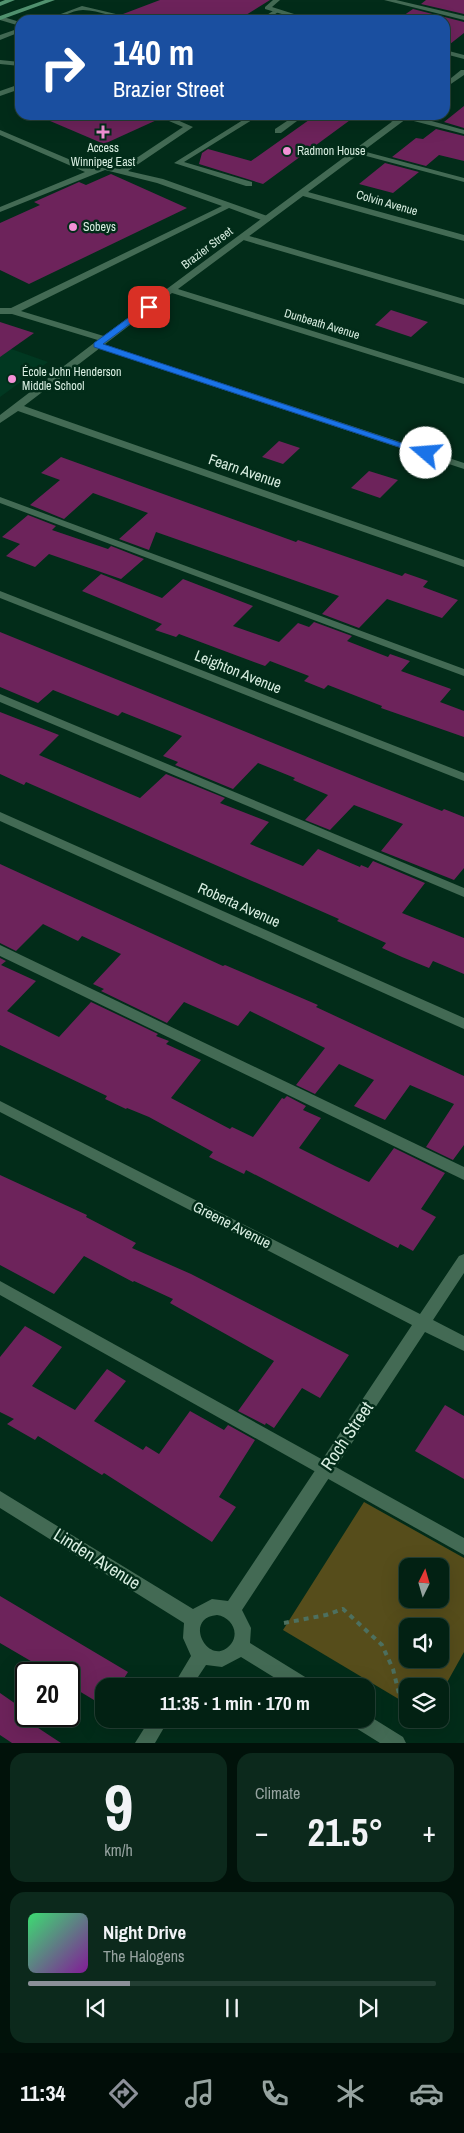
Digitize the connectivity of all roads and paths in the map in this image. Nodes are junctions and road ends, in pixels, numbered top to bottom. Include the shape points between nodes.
1 (12, 0) edge
2 (52, 0) edge
3 (277, 0) edge
4 (387, 0) edge
5 (74, 1) dead end
6 (0, 4) edge
7 (82, 8) junction
8 (276, 12) junction
9 (62, 15) edge
10 (113, 15) edge
11 (271, 15) edge
12 (288, 15) edge
13 (0, 18) edge
14 (464, 18) edge
15 (15, 22) edge
16 (15, 32) edge
17 (0, 38) edge
18 (450, 53) edge
19 (464, 57) edge
20 (0, 62) edge
21 (15, 64) edge
22 (464, 72) edge
23 (450, 82) edge
24 (15, 88) edge
25 (0, 94) edge
26 (172, 120) edge
27 (248, 120) edge
28 (294, 120) edge
29 (399, 120) edge
30 (415, 120) edge
31 (278, 131) dead end
32 (0, 132) edge
33 (464, 132) edge
34 (358, 151) junction
35 (123, 170) junction
36 (92, 172) junction
37 (464, 180) edge
38 (249, 184) dead end
39 (303, 193) junction
40 (228, 206) junction
41 (0, 210) edge
42 (267, 219) junction
43 (243, 237) junction
44 (464, 238) edge
45 (172, 290) junction
46 (464, 302) edge
47 (13, 311) junction
48 (0, 312) edge
49 (101, 342) junction
50 (464, 381) edge
51 (17, 407) junction
52 (0, 420) edge
53 (464, 466) edge
54 (0, 500) edge
55 (464, 564) edge
56 (0, 594) edge
57 (464, 673) edge
58 (0, 698) edge
59 (464, 777) edge
60 (0, 816) edge
61 (464, 893) edge
62 (0, 950) edge
63 (464, 1024) edge
64 (0, 1106) edge
65 (464, 1174) edge
66 (464, 1260) edge
67 (0, 1287) edge
68 (422, 1323) junction
69 (464, 1344) edge
70 (326, 1469) junction
71 (0, 1499) edge
72 (464, 1547) edge
73 (231, 1612) junction
74 (194, 1619) junction
75 (284, 1623) dead end
76 (239, 1646) junction
77 (202, 1655) junction
78 (187, 1678) edge
79 (291, 1678) edge
80 (399, 1694) edge
81 (154, 1728) edge
82 (372, 1728) edge
83 (144, 1743) edge
84 (397, 1743) edge

1 - 6 main road
2 - 13 main road
3 - 8 street via 266,8
4 - 14 street
5 - 7 street
7 - 9 street
7 - 10 street
8 - 11 street
8 - 12 street
13 - 15 street
16 - 17 street
18 - 19 street
20 - 21 street
22 - 23 street
24 - 25 street
26 - 35 street via 189,127
27 - 38 street via 178,163
28 - 31 street
29 - 34 street, Brazier Street
30 - 33 street
32 - 36 street
34 - 37 street
34 - 39 street, Brazier Street
35 - 36 street via 104,167
35 - 40 street
36 - 41 street
39 - 42 street, Brazier Street
39 - 44 street, Colvin Avenue
40 - 42 street
40 - 47 street
42 - 43 street, Brazier Street
43 - 45 street, Brazier Street
43 - 46 street
45 - 49 street, Brazier Street
45 - 50 street, Dunbeath Avenue
47 - 48 street
47 - 49 street
49 - 51 street, Brazier Street
49 - 53 street
51 - 52 street, Brazier Street
51 - 55 street, Fearn Avenue
54 - 57 street
56 - 59 street, Leighton Avenue
58 - 61 street
60 - 63 street, Roberta Avenue
62 - 65 street
64 - 68 street, Greene Avenue
66 - 68 street, Roch Street
67 - 70 street
68 - 69 street, Greene Avenue
68 - 70 street, Roch Street
70 - 72 street
70 - 73 street, Roch Street
71 - 74 street, Linden Avenue
73 - 74 street via 220,1608 208,1609
73 - 76 street via 242,1624 243,1636
74 - 77 street via 192,1641
75 - 80 path via 343,1609 382,1645
76 - 77 street via 225,1658 213,1659
76 - 79 street
77 - 78 street
81 - 83 street
82 - 84 street

